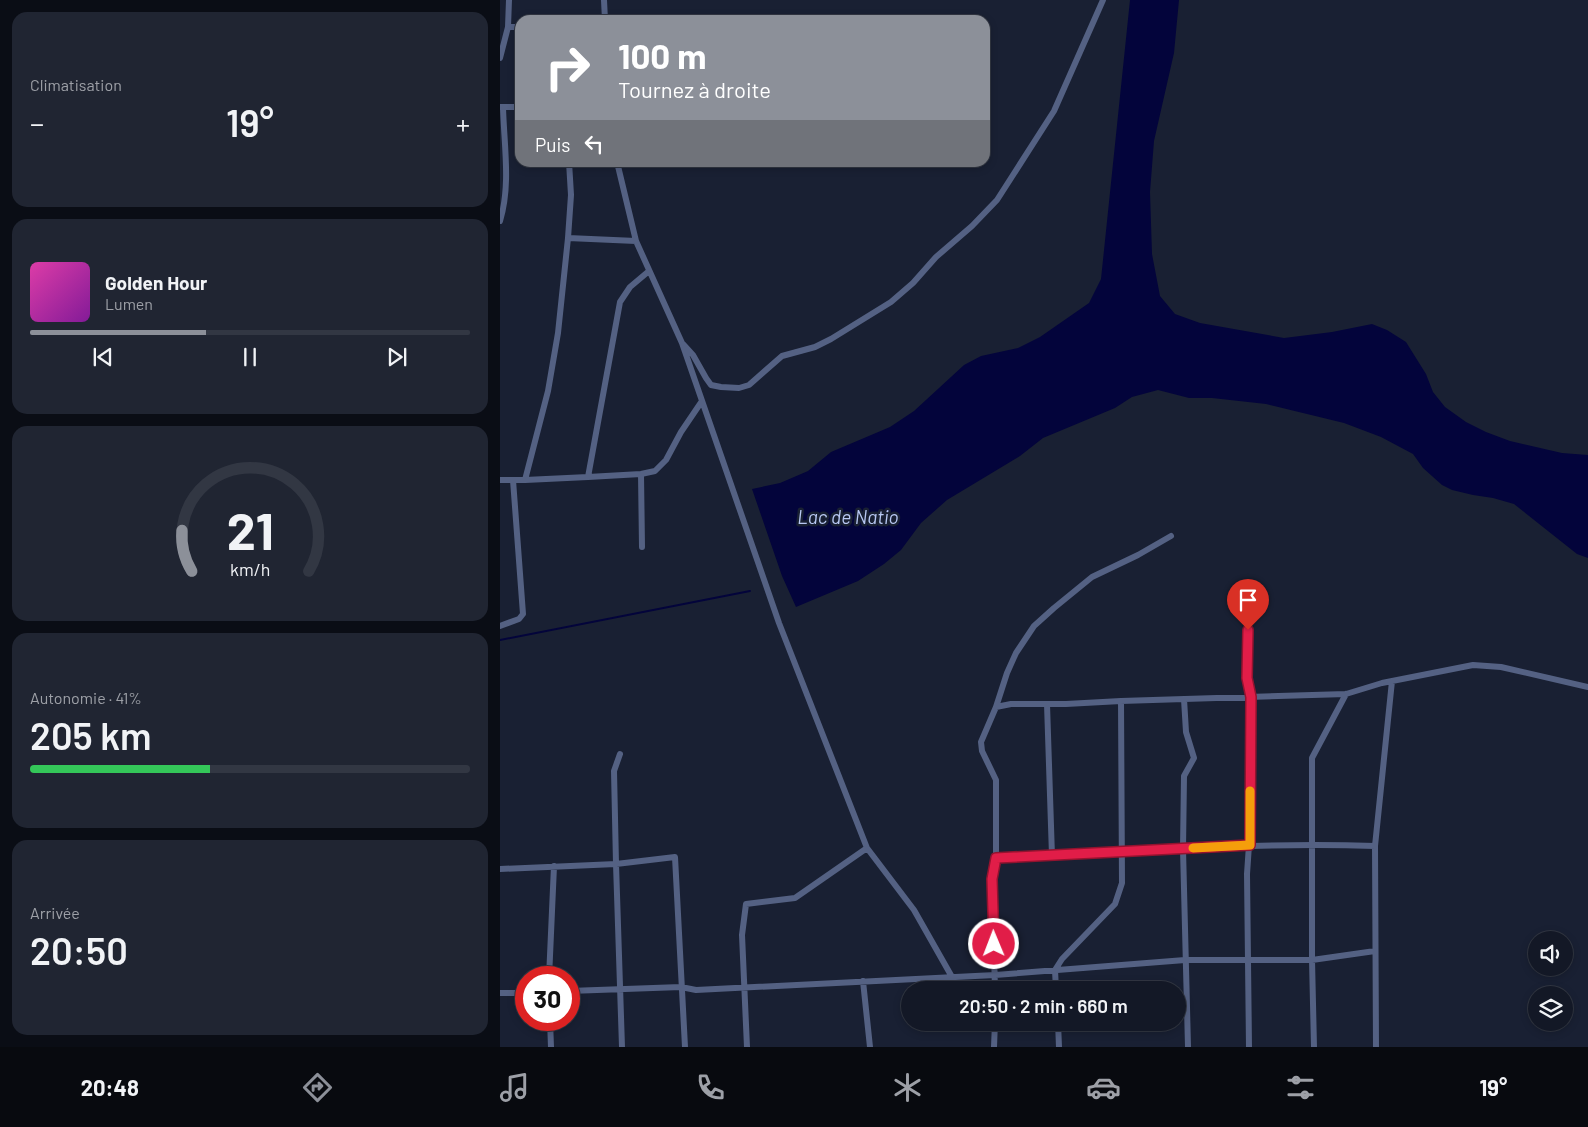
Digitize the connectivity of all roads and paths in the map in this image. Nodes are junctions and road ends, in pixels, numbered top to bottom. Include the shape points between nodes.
1 (509, 0) edge
2 (604, 0) edge
3 (1103, 0) edge
4 (605, 15) edge
5 (508, 27) junction
6 (515, 27) edge
7 (500, 58) edge
8 (502, 107) edge
9 (515, 107) edge
10 (569, 167) edge
11 (618, 167) edge
12 (500, 221) edge
13 (568, 238) junction
14 (636, 241) junction
15 (649, 271) junction
16 (682, 343) junction
17 (702, 401) junction
18 (641, 474) junction
19 (588, 477) junction
20 (500, 480) edge
21 (513, 480) junction
22 (525, 480) junction
23 (1171, 536) dead end
24 (642, 547) dead end
25 (500, 626) edge
26 (1248, 630) dead end
27 (1392, 681) junction
28 (1588, 687) edge
29 (1346, 694) junction
30 (1251, 697) junction
31 (1184, 699) junction
32 (1121, 701) junction
33 (1047, 704) junction
34 (996, 707) junction
35 (620, 754) dead end
36 (1312, 844) junction
37 (1250, 845) junction
38 (1375, 846) junction
39 (867, 848) junction
40 (1183, 849) junction
41 (1123, 852) junction
42 (1052, 856) junction
43 (996, 858) junction
44 (616, 864) junction
45 (554, 866) junction
46 (500, 868) edge
47 (1375, 951) junction
48 (1185, 960) junction
49 (1312, 960) junction
50 (1248, 961) junction
51 (550, 966) edge
52 (1055, 970) junction
53 (995, 975) junction
54 (952, 977) junction
55 (863, 981) junction
56 (995, 981) edge
57 (1056, 981) edge
58 (681, 987) junction
59 (745, 987) junction
60 (620, 988) junction
61 (580, 990) edge
62 (500, 993) edge
63 (515, 993) edge
64 (550, 1031) edge
65 (994, 1031) edge
66 (1058, 1031) edge
67 (551, 1047) edge
68 (622, 1047) edge
69 (686, 1047) edge
70 (747, 1047) edge
71 (870, 1047) edge
72 (994, 1047) edge
73 (1059, 1047) edge
74 (1188, 1047) edge
75 (1249, 1047) edge
76 (1314, 1047) edge
77 (1376, 1047) edge

1 - 5 street
2 - 4 street
3 - 16 street via 1054,111 996,200 891,302 815,348 782,356 749,385 740,388 711,384
5 - 6 street
5 - 7 street
8 - 9 street
8 - 12 street via 506,186
10 - 13 street
11 - 14 street
13 - 14 street
13 - 22 street via 548,391
14 - 15 street
15 - 16 street
15 - 19 street via 630,287 620,302
16 - 17 street
17 - 18 street via 666,460 655,471
17 - 39 street via 780,623
18 - 19 street
18 - 24 street
19 - 22 street
20 - 21 street
21 - 22 street
21 - 25 street via 523,614
23 - 34 street via 1092,577 1034,626 1016,653
26 - 30 street via 1247,678
27 - 28 street via 1473,665 1501,667
27 - 29 street
27 - 38 street
29 - 30 street
29 - 36 street via 1312,758
30 - 31 street
30 - 37 street
31 - 32 street
31 - 40 street via 1186,732 1194,758 1184,776
32 - 33 street
32 - 41 street
33 - 34 street
33 - 42 street
34 - 43 street via 981,742 996,780
35 - 44 street via 614,771
36 - 37 street
36 - 38 street
36 - 49 street
37 - 40 street
37 - 50 street
38 - 47 street
39 - 54 street via 914,910
39 - 59 street via 795,898 746,904 742,935
40 - 41 street
40 - 48 street
41 - 42 street
41 - 52 street via 1122,884 1115,904
42 - 43 street
43 - 53 street via 992,879
44 - 45 street
44 - 58 street via 675,857
44 - 60 street
45 - 46 street
45 - 51 street
47 - 49 street
47 - 77 street
48 - 50 street
48 - 52 street
48 - 74 street
49 - 50 street
49 - 76 street
50 - 75 street
52 - 53 street
52 - 57 street
53 - 54 street
53 - 56 street
54 - 55 street
55 - 59 street
55 - 71 street
58 - 59 street via 696,990
58 - 60 street
58 - 69 street
59 - 70 street
60 - 61 street
60 - 68 street
62 - 63 street
64 - 67 street
65 - 72 street
66 - 73 street

